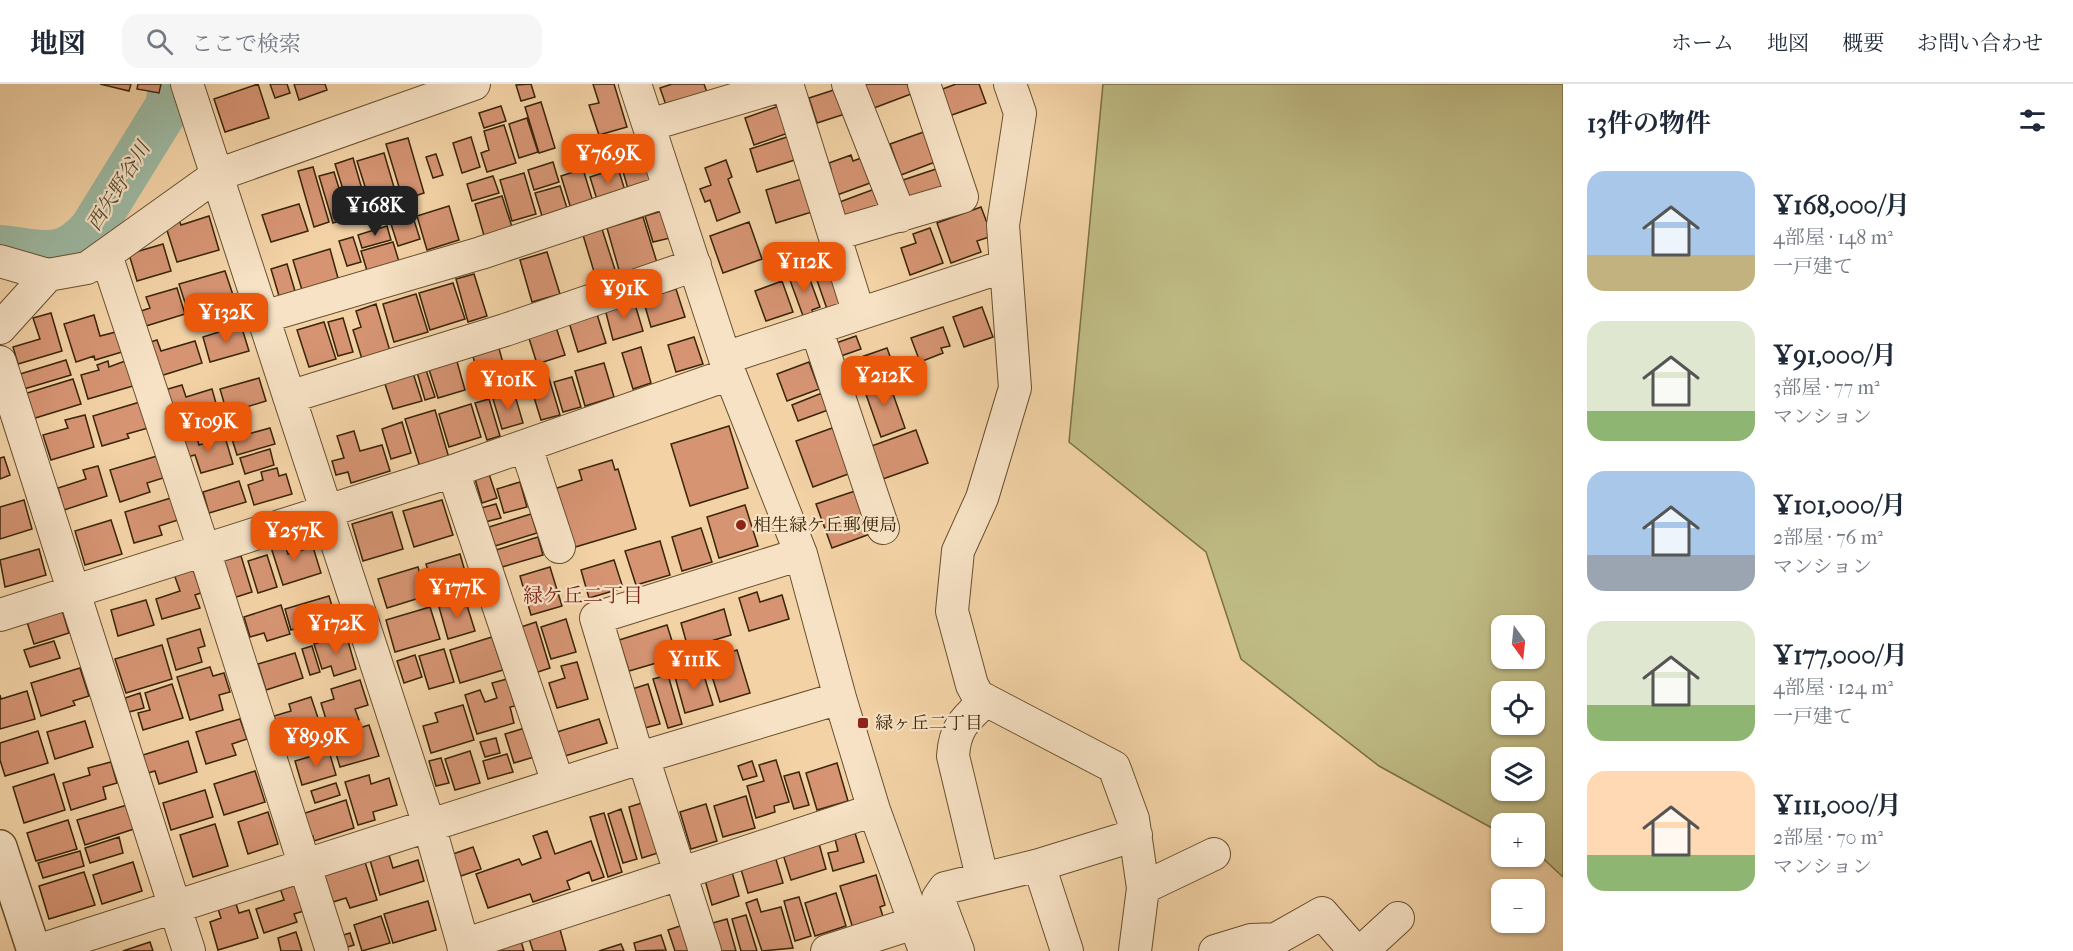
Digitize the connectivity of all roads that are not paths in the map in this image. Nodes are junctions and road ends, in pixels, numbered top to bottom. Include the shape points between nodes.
1 (187, 84) edge
2 (474, 84) edge
3 (635, 84) edge
4 (848, 84) edge
5 (924, 84) edge
6 (1010, 84) edge
7 (784, 85) edge
8 (721, 93) edge
9 (649, 125) junction
10 (217, 175) junction
11 (670, 190) junction
12 (900, 216) junction
13 (836, 234) junction
14 (106, 255) junction
15 (0, 261) edge
16 (694, 266) junction
17 (1005, 266) junction
18 (48, 275) junction
19 (859, 314) junction
20 (263, 317) junction
21 (0, 328) edge
22 (816, 328) junction
23 (0, 362) edge
24 (727, 366) junction
25 (289, 397) junction
26 (526, 447) junction
27 (453, 471) junction
28 (327, 510) junction
29 (883, 528) dead end
30 (559, 547) dead end
31 (204, 550) junction
32 (801, 554) junction
33 (73, 592) junction
34 (0, 615) edge
35 (840, 698) junction
36 (986, 700) junction
37 (640, 758) junction
38 (558, 783) junction
39 (874, 810) junction
40 (429, 825) junction
41 (1136, 835) junction
42 (0, 847) edge
43 (1214, 854) dead end
44 (306, 864) junction
45 (1039, 865) junction
46 (680, 874) junction
47 (982, 877) junction
48 (1143, 888) junction
49 (175, 907) junction
50 (1398, 918) dead end
51 (919, 937) edge
52 (1255, 946) edge
53 (464, 948) edge
54 (35, 951) edge
55 (189, 951) edge
56 (332, 951) edge
57 (705, 951) edge
58 (827, 951) edge
59 (958, 951) edge
60 (1067, 951) edge
61 (1135, 951) edge
62 (1215, 951) edge
63 (1355, 951) edge
64 (1362, 951) edge

1 - 10 street
2 - 10 street
3 - 9 street
4 - 12 street
5 - 12 street via 962,197
6 - 17 street via 1020,113 1003,225
7 - 8 street
7 - 13 street
8 - 9 street
9 - 11 street
10 - 14 street
10 - 20 street
11 - 16 street
11 - 20 street via 481,253
12 - 13 street
13 - 19 street
14 - 18 street via 87,268
14 - 31 street
15 - 18 street
16 - 24 street
16 - 25 street
17 - 19 street
17 - 36 street via 1015,388 982,498 958,551 952,611 972,685 978,696
18 - 21 street
19 - 22 street
20 - 25 street
22 - 24 street
22 - 29 street
23 - 33 street
24 - 26 street
24 - 32 street
25 - 28 street
26 - 27 street
26 - 30 street
27 - 28 street
27 - 38 street
28 - 31 street
28 - 40 street
31 - 33 street
31 - 44 street
32 - 35 street
32 - 37 street via 596,618
33 - 34 street
33 - 49 street
35 - 37 street
35 - 39 street
36 - 41 street via 1114,767
36 - 47 street via 961,724 953,756
37 - 38 street
37 - 46 street
38 - 40 street
39 - 46 street
39 - 51 street
40 - 44 street
40 - 53 street
41 - 45 street
41 - 48 street
42 - 54 street
43 - 48 street
44 - 49 street
44 - 56 street
45 - 47 street
45 - 60 street
46 - 53 street
46 - 57 street
47 - 59 street via 945,888 938,898
48 - 61 street
49 - 54 street
49 - 55 street
50 - 64 street
51 - 58 street
52 - 62 street
52 - 63 street via 1322,913

